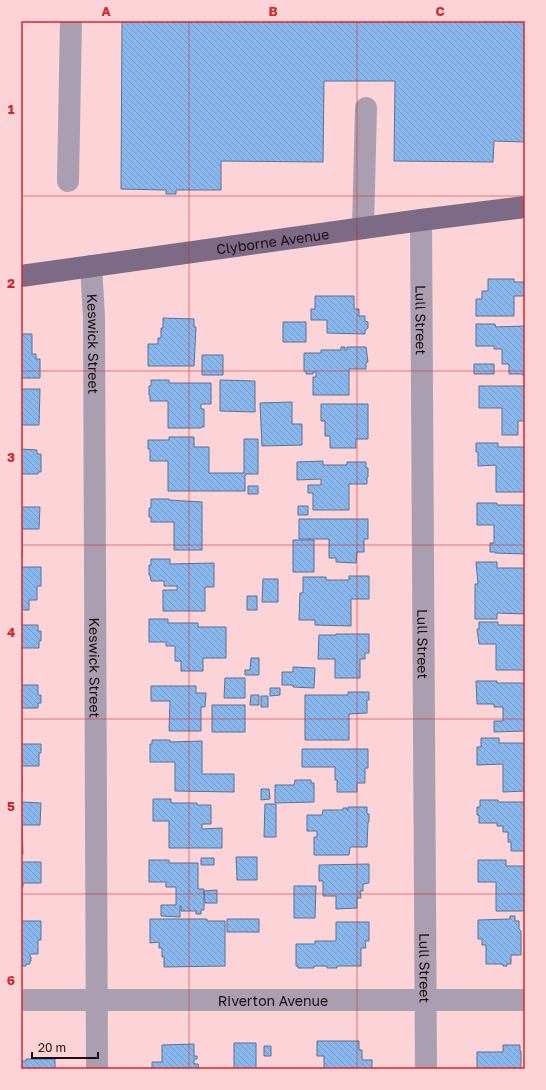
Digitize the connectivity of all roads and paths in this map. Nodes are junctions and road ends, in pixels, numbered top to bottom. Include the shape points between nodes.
1 (71, 21) edge
2 (366, 108) dead end
3 (68, 181) dead end
4 (525, 207) edge
5 (421, 220) junction
6 (363, 228) junction
7 (91, 266) junction
8 (21, 276) edge
9 (21, 1000) edge
10 (97, 1000) junction
11 (426, 1000) junction
12 (525, 1000) edge
13 (97, 1069) edge
14 (426, 1069) edge

1 - 3 street
2 - 6 street
4 - 5 main road, Clyborne Avenue
5 - 6 main road, Clyborne Avenue
5 - 11 street, Lull Street
6 - 7 main road, Clyborne Avenue
7 - 8 main road, Clyborne Avenue
7 - 10 street, Keswick Street via 94,317
9 - 10 street, Riverton Avenue
10 - 11 street, Riverton Avenue
10 - 13 street, Keswick Street
11 - 12 street, Riverton Avenue
11 - 14 street, Lull Street

